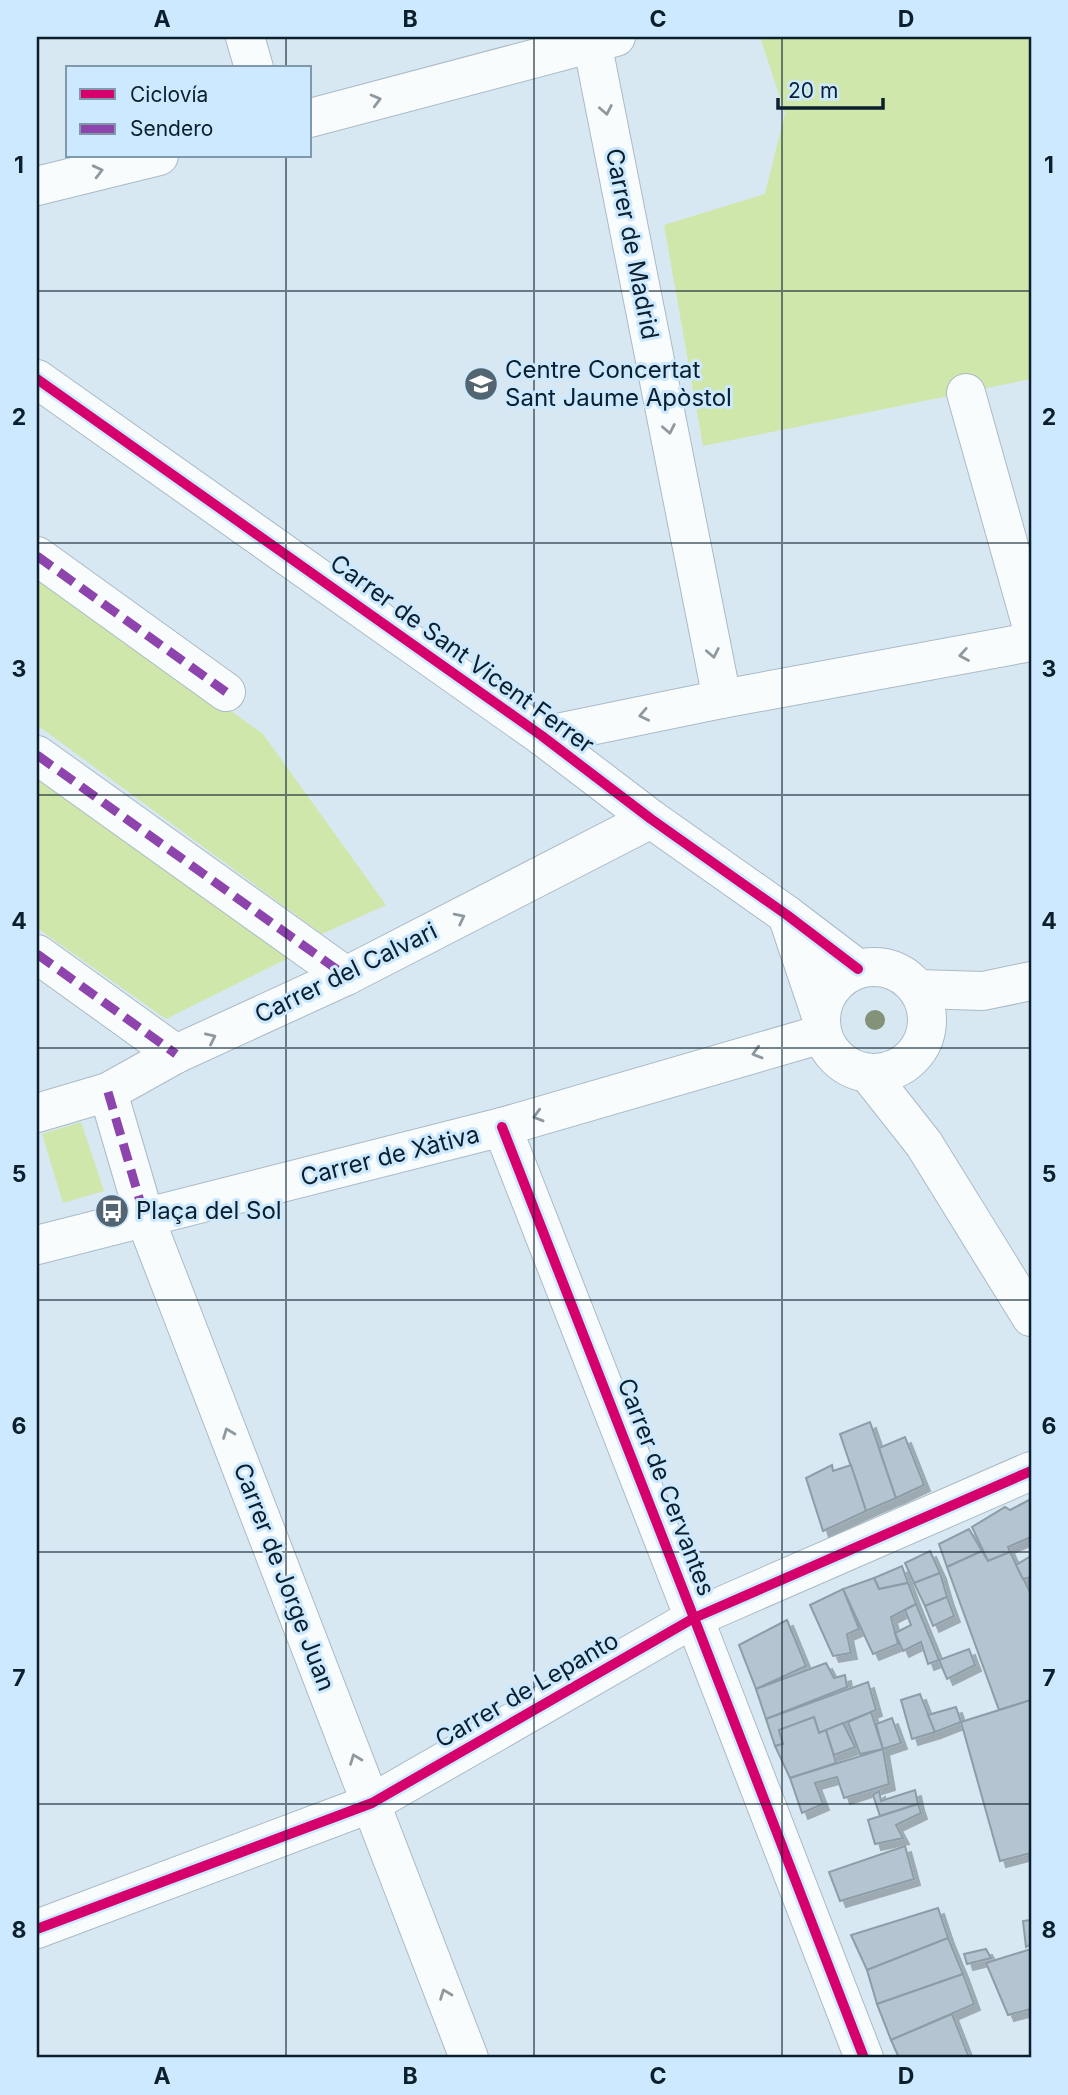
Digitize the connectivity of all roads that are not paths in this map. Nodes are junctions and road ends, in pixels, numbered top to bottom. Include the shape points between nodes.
1 (245, 37) edge
2 (600, 39) edge
3 (253, 66) edge
4 (312, 117) edge
5 (151, 158) edge
6 (37, 186) edge
7 (37, 379) edge
8 (966, 393) dead end
9 (37, 556) edge
10 (1031, 624) edge
11 (1031, 642) edge
12 (226, 692) dead end
13 (722, 699) junction
14 (542, 736) junction
15 (37, 755) edge
16 (650, 819) junction
17 (787, 915) junction
18 (37, 954) edge
19 (858, 969) junction
20 (346, 976) junction
21 (1031, 981) edge
22 (919, 989) junction
23 (984, 991) junction
24 (821, 1025) junction
25 (924, 1040) junction
26 (176, 1054) junction
27 (883, 1070) junction
28 (108, 1093) junction
29 (37, 1114) edge
30 (502, 1127) junction
31 (145, 1218) junction
32 (37, 1245) edge
33 (1031, 1317) edge
34 (1031, 1471) edge
35 (694, 1618) junction
36 (372, 1803) junction
37 (37, 1929) edge
38 (469, 2058) edge
39 (864, 2058) edge

1 - 3 street
4 -> 2 street
2 -> 13 street, Carrer de Madrid
6 -> 5 street
7 - 14 street, Carrer de Sant Vicent Ferrer
8 - 10 street
9 - 12 street
11 -> 13 street
13 -> 14 street
14 - 16 street, Carrer de Sant Vicent Ferrer
15 - 20 street
16 - 17 street, Carrer de Sant Vicent Ferrer
20 -> 16 street, Carrer del Calvari
17 - 19 street, Carrer de Sant Vicent Ferrer
17 - 24 street
18 - 26 street
19 - 22 street via 892,969
19 - 24 street via 832,986 824,1000
26 -> 20 street, Carrer del Calvari
21 - 23 street
22 - 23 street
22 - 25 street via 928,1023
23 - 25 street
24 - 27 street via 829,1049 839,1061 852,1069
24 -> 30 street, Carrer de Xàtiva
25 - 27 street via 918,1051
26 - 28 street, Carrer del Calvari
27 - 33 street
28 - 29 street, Carrer del Calvari
28 - 31 street, Carrer de Jorge Juan
30 - 31 street, Carrer de Xàtiva
30 - 35 street, Carrer de Cervantes
31 - 32 street, Carrer de Xàtiva
36 -> 31 street, Carrer de Jorge Juan
34 - 35 street, Carrer de Lepanto
35 - 36 street, Carrer de Lepanto
35 - 39 street, Carrer de Cervantes
36 - 37 street, Carrer de Lepanto
38 -> 36 street, Carrer de Jorge Juan

